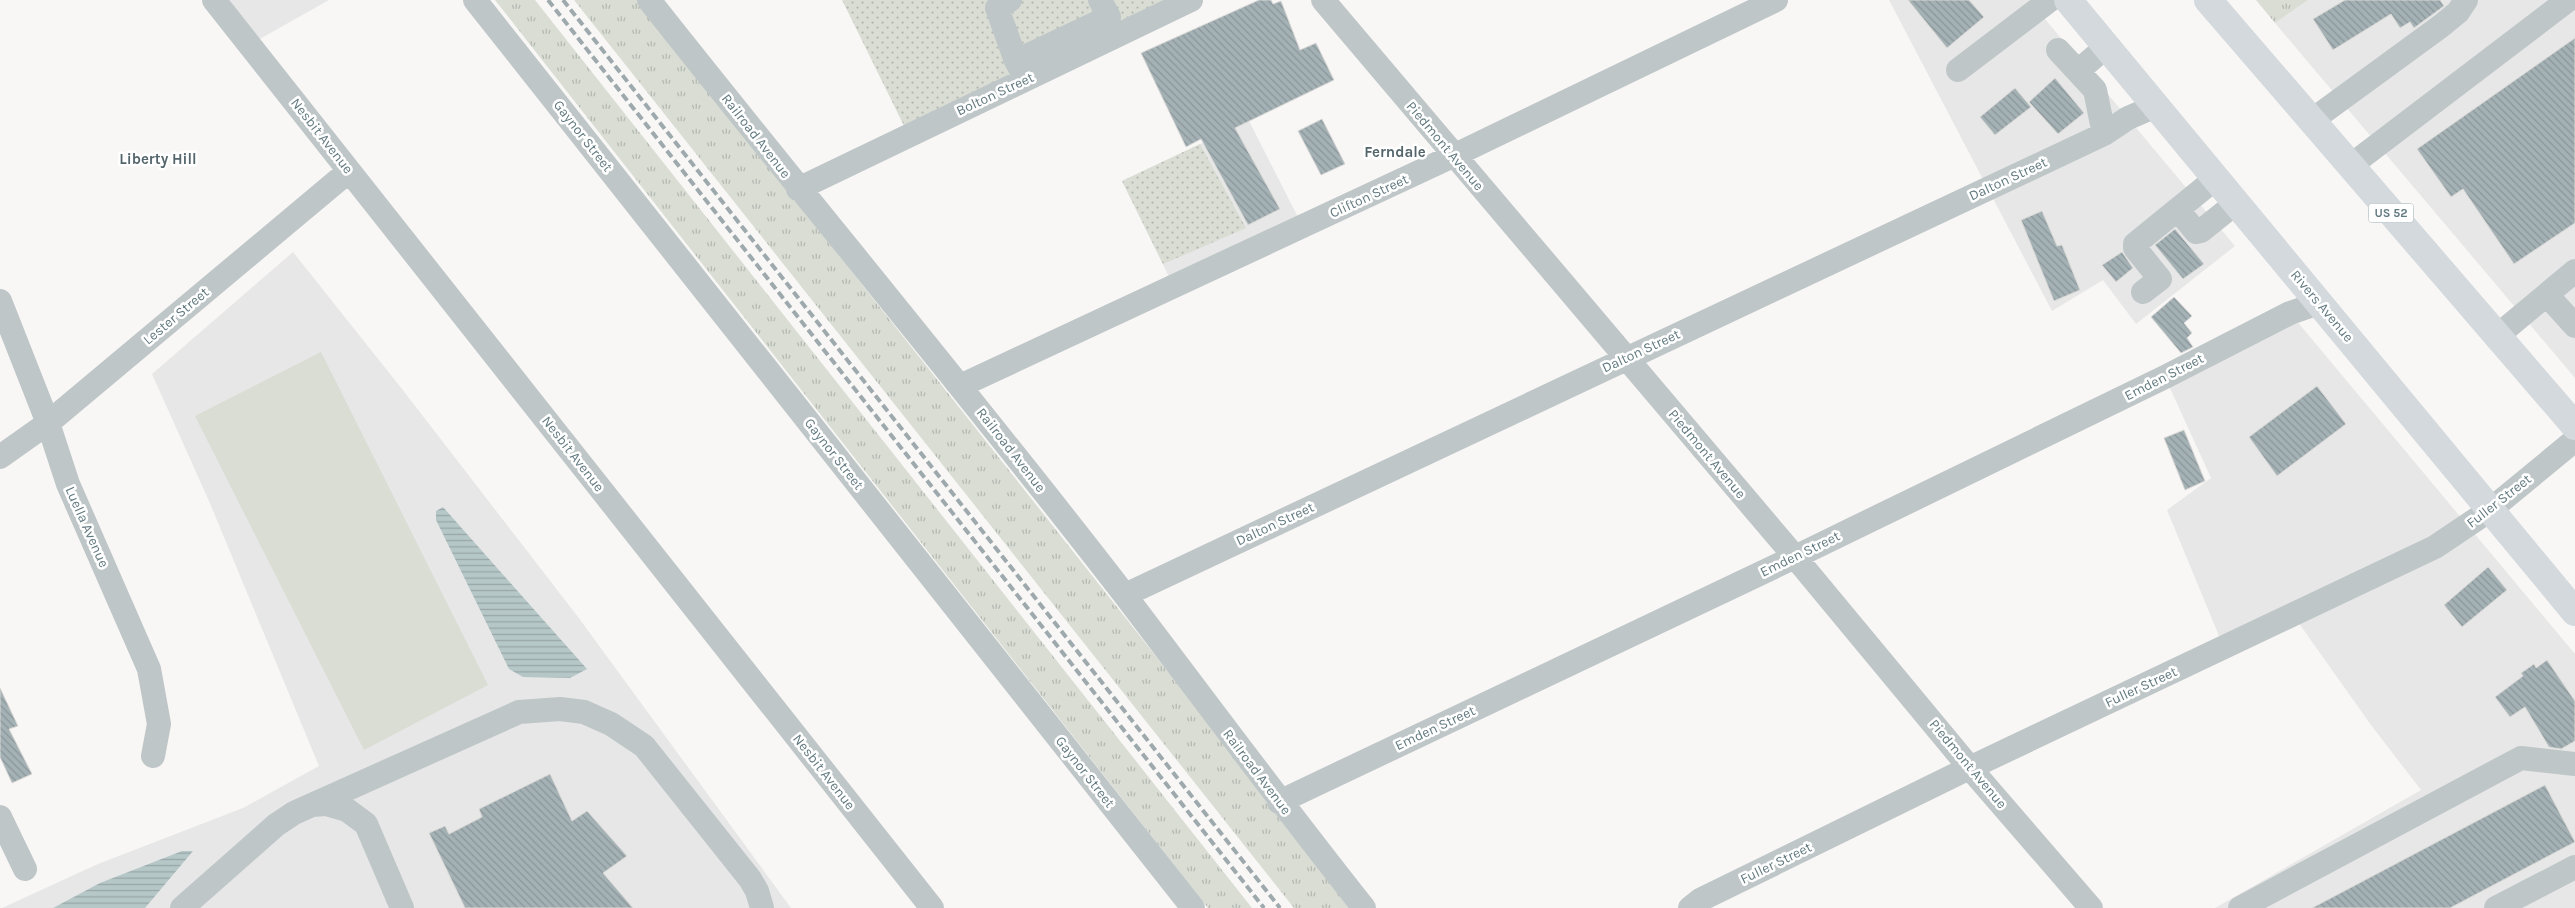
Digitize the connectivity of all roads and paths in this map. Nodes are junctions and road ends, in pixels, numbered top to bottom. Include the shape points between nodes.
1 (214, 0) edge
2 (475, 0) edge
3 (649, 0) edge
4 (1010, 0) edge
5 (1100, 0) edge
6 (1191, 0) edge
7 (1323, 0) edge
8 (1776, 0) edge
9 (2050, 0) edge
10 (2068, 0) edge
11 (2076, 0) edge
12 (2093, 0) edge
13 (2188, 0) edge
14 (2208, 0) edge
15 (2466, 0) edge
16 (2568, 0) edge
17 (2233, 30) junction
18 (2102, 39) junction
19 (2058, 50) dead end
20 (1021, 70) junction
21 (1958, 70) dead end
22 (2078, 71) junction
23 (2156, 106) junction
24 (2311, 121) junction
25 (2104, 134) junction
26 (1454, 156) junction
27 (2350, 166) junction
28 (349, 171) junction
29 (2215, 179) junction
30 (798, 188) junction
31 (2236, 203) junction
32 (2178, 210) junction
33 (2575, 271) edge
34 (2143, 292) dead end
35 (2547, 295) junction
36 (0, 301) edge
37 (2319, 302) junction
38 (2575, 326) edge
39 (2497, 336) junction
40 (1626, 358) junction
41 (960, 386) junction
42 (48, 423) junction
43 (2575, 426) edge
44 (2575, 440) edge
45 (0, 458) edge
46 (2490, 510) junction
47 (1795, 557) junction
48 (1125, 595) junction
49 (2575, 612) edge
50 (153, 756) dead end
51 (2575, 764) edge
52 (1970, 768) junction
53 (1279, 802) junction
54 (312, 805) junction
55 (0, 817) edge
56 (2575, 867) edge
57 (25, 869) dead end
58 (182, 908) edge
59 (402, 908) edge
60 (762, 908) edge
61 (932, 908) edge
62 (1193, 908) edge
63 (1364, 908) edge
64 (1690, 908) edge
65 (2091, 908) edge
66 (2240, 908) edge
67 (2496, 908) edge

1 - 28 street, Nesbit Avenue
2 - 62 street, Gaynor Street
3 - 30 street, Railroad Avenue
4 - 20 street via 997,8
5 - 20 street via 1109,17
6 - 20 street, Bolton Street
7 - 26 street, Piedmont Avenue
8 - 26 street, Clifton Street
9 - 21 street
10 - 18 main road, Rivers Avenue
11 - 18 main road
12 - 23 main road via 2142,60
13 - 17 main road via 2206,21
14 - 17 main road, US 52
15 - 24 street via 2458,12 2441,26
16 - 27 street
17 - 24 main road, US 52
18 - 22 street
18 - 23 main road, Rivers Avenue
19 - 22 street
20 - 30 street, Bolton Street
22 - 25 street via 2095,90
23 - 25 street, Dalton Street via 2128,118
23 - 29 main road, Rivers Avenue
24 - 27 main road, US 52
25 - 40 street, Dalton Street
26 - 40 street, Piedmont Avenue
26 - 41 street, Clifton Street
27 - 39 main road, US 52
28 - 42 street, Lester Street
28 - 61 street, Nesbit Avenue
29 - 31 main road, Rivers Avenue
29 - 32 street
30 - 41 street, Railroad Avenue
31 - 32 street via 2196,232
31 - 37 main road, Rivers Avenue
32 - 34 street via 2135,244 2160,279
33 - 35 street
35 - 38 street
35 - 39 street
36 - 42 street, Luella Avenue
37 - 46 main road, Rivers Avenue
37 - 47 street, Emden Street via 2290,313
39 - 43 main road, US 52
40 - 47 street, Piedmont Avenue
40 - 48 street, Dalton Street
41 - 48 street, Railroad Avenue
42 - 45 street, Lester Street
42 - 50 street, Luella Avenue via 68,484 149,669 159,724
44 - 46 street, Fuller Street
46 - 49 main road, Rivers Avenue
46 - 52 street, Fuller Street via 2436,547
47 - 52 street, Piedmont Avenue
47 - 53 street, Emden Street
48 - 53 street, Railroad Avenue
51 - 66 street via 2521,758
52 - 64 street, Fuller Street via 1700,900
52 - 65 street, Piedmont Avenue
53 - 63 street, Railroad Avenue
54 - 58 street via 276,825
54 - 59 street via 326,804 347,810 366,824
54 - 60 street via 519,712 560,709 584,712 611,724 644,746 750,879 758,891
55 - 57 street
56 - 67 street

